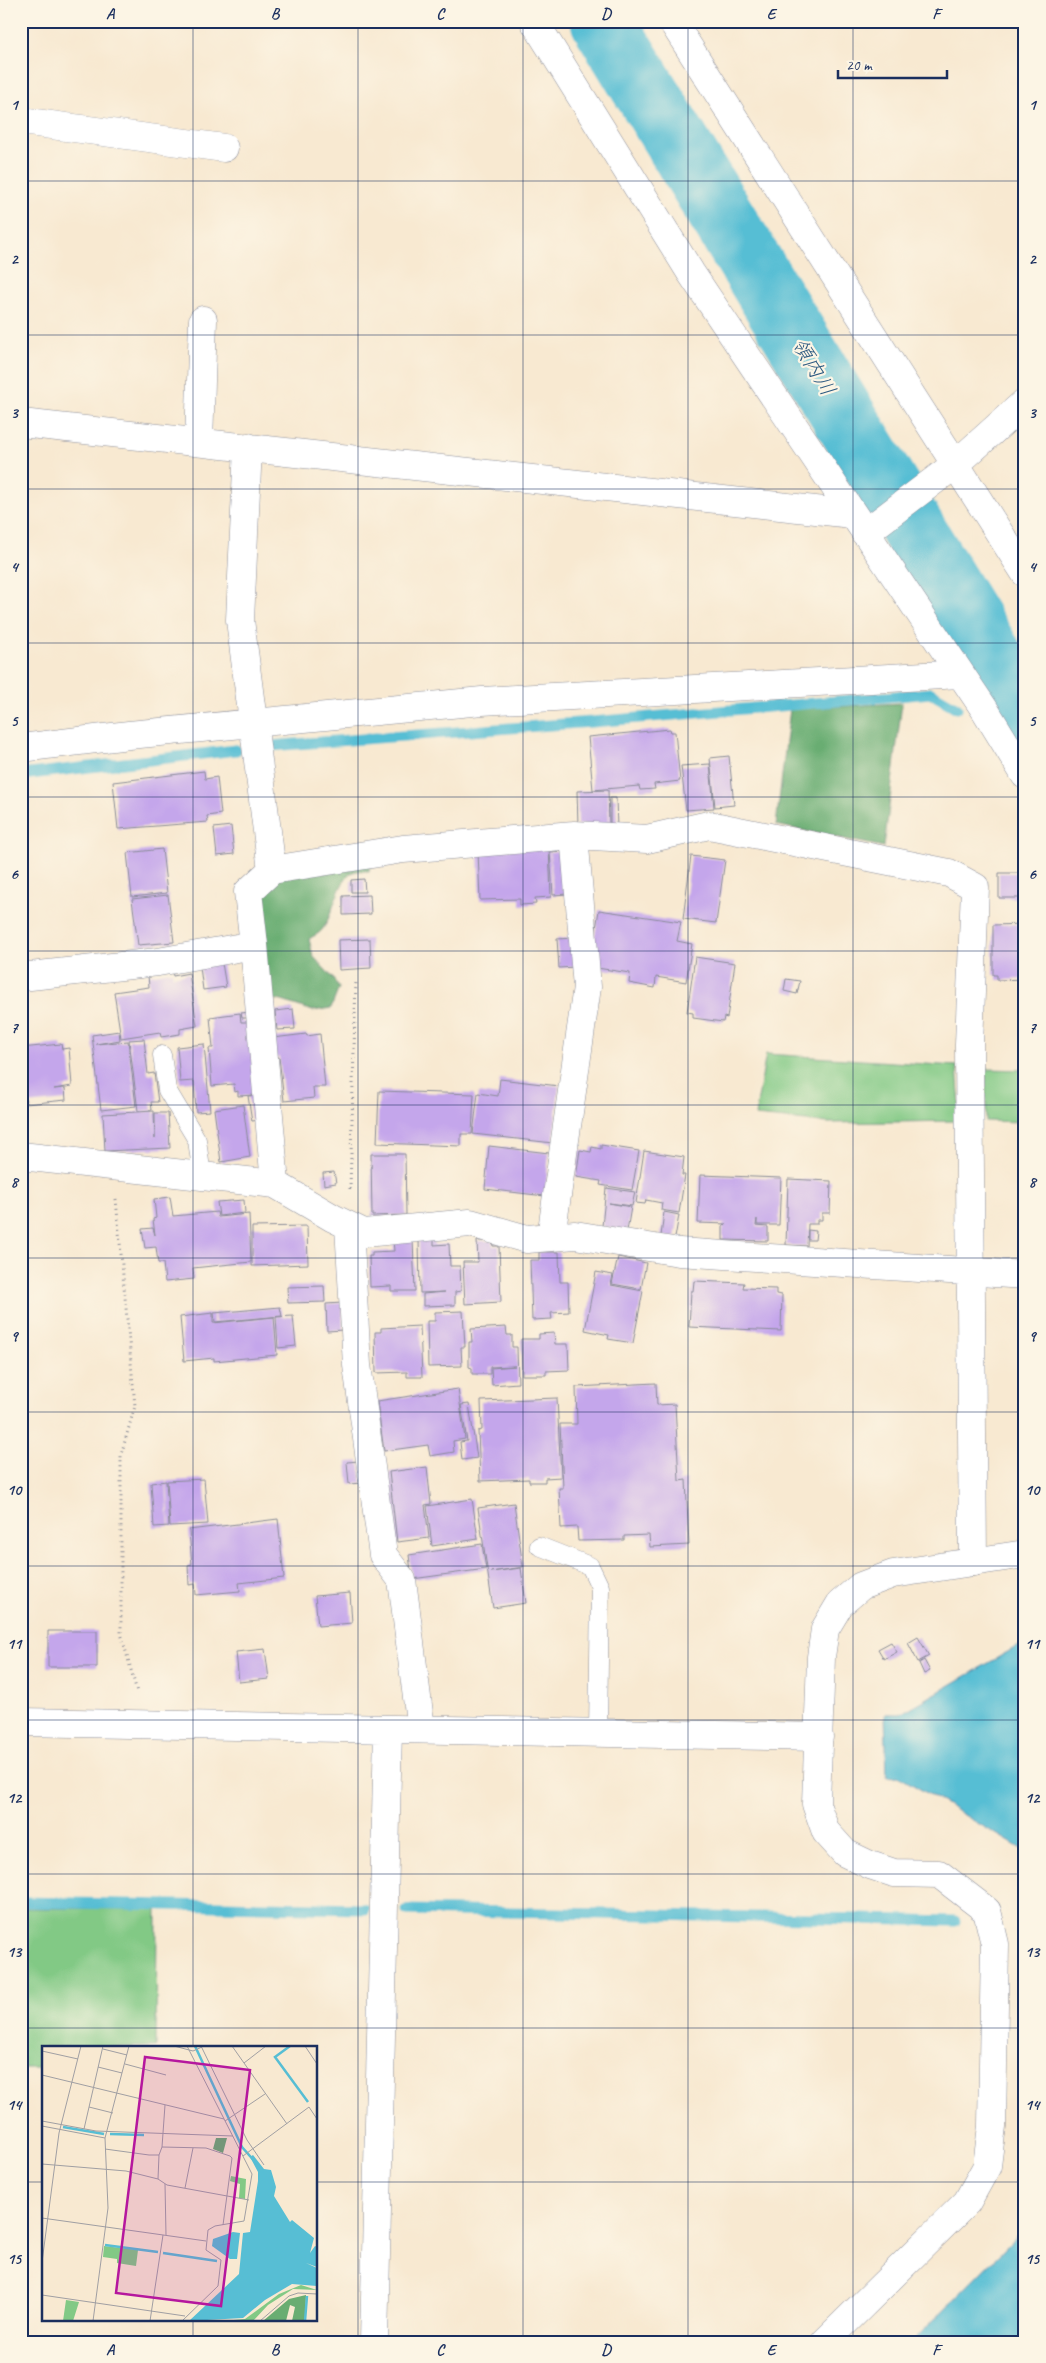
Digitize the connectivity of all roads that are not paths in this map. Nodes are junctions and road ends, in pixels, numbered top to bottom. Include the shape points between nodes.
1 (534, 21) edge
2 (672, 21) edge
3 (21, 121) edge
4 (224, 148) dead end
5 (203, 320) dead end
6 (1025, 402) edge
7 (21, 422) edge
8 (199, 442) junction
9 (248, 448) junction
10 (952, 467) junction
11 (859, 524) junction
12 (1025, 573) edge
13 (960, 674) junction
14 (253, 723) junction
15 (21, 748) edge
16 (1025, 775) edge
17 (574, 834) junction
18 (272, 870) junction
19 (254, 945) junction
20 (21, 977) edge
21 (162, 1055) dead end
22 (21, 1156) edge
23 (202, 1176) junction
24 (275, 1184) junction
25 (349, 1226) junction
26 (551, 1237) junction
27 (969, 1272) junction
28 (1025, 1276) edge
29 (539, 1546) dead end
30 (1025, 1554) edge
31 (973, 1562) junction
32 (21, 1722) edge
33 (388, 1729) junction
34 (421, 1730) junction
35 (598, 1733) junction
36 (819, 1737) junction
37 (374, 2342) edge
38 (824, 2342) edge

1 - 11 street via 691,273
2 - 10 street
3 - 4 street
5 - 8 street
6 - 10 street
7 - 8 street
8 - 9 street
9 - 11 street
9 - 14 street via 240,620
10 - 11 street via 892,513
10 - 12 street
11 - 13 street
13 - 14 street via 482,701
13 - 16 street
14 - 15 street
14 - 18 street
17 - 18 street via 403,849
17 - 26 street via 588,987
17 - 27 street via 647,839 709,825 949,873 976,887 969,1045
18 - 19 street via 248,892
19 - 20 street via 158,962
19 - 24 street
21 - 23 lane via 167,1090 197,1140
22 - 23 street
23 - 24 street
24 - 25 street
25 - 26 street via 364,1233 470,1223 527,1239
25 - 34 street via 357,1365 381,1536 384,1555 402,1580
26 - 27 street via 575,1235 679,1252
27 - 28 street
27 - 31 street
29 - 35 lane via 590,1566 600,1587
30 - 31 street
31 - 36 street via 893,1574 861,1586 840,1604 825,1629
32 - 33 street
33 - 34 street
33 - 37 street
34 - 35 street
35 - 36 street
36 - 38 street via 816,1804 826,1832 845,1852 870,1865 894,1873 939,1874 987,1911 995,1944 992,2126 987,2166 967,2202

